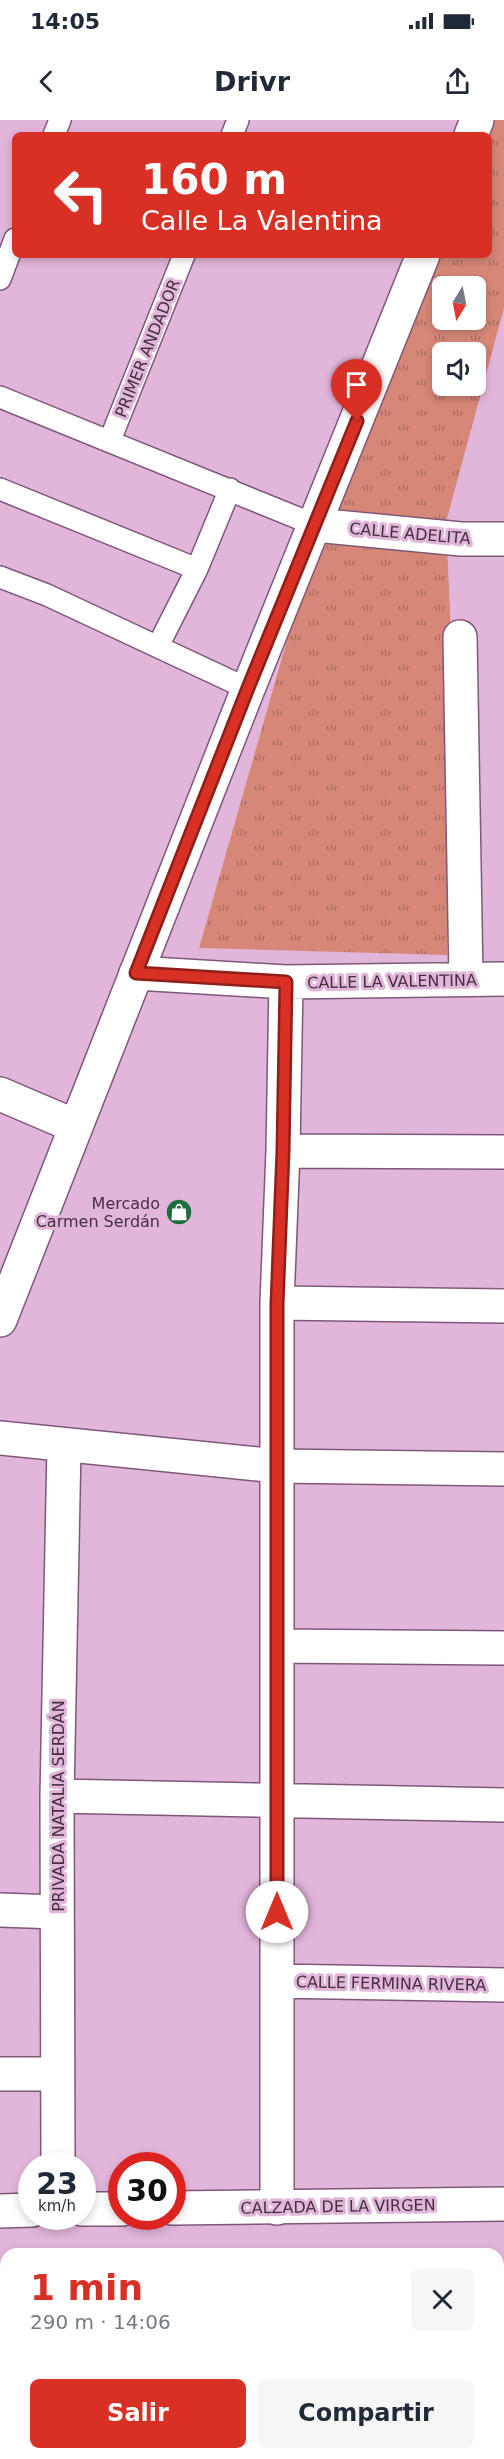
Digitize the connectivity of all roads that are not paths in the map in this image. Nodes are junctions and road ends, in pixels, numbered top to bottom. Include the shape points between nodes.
1 (12, 247) edge
2 (183, 258) edge
3 (422, 258) edge
4 (0, 279) edge
5 (0, 397) edge
6 (110, 440) junction
7 (0, 489) edge
8 (230, 489) junction
9 (315, 525) junction
10 (504, 539) edge
11 (197, 569) junction
12 (0, 577) edge
13 (460, 637) dead end
14 (158, 646) junction
15 (248, 688) junction
16 (136, 973) junction
17 (466, 979) junction
18 (504, 979) edge
19 (286, 982) junction
20 (0, 1094) edge
21 (75, 1126) junction
22 (283, 1151) junction
23 (504, 1152) edge
24 (277, 1304) junction
25 (504, 1306) edge
26 (0, 1320) edge
27 (0, 1438) edge
28 (64, 1446) junction
29 (277, 1466) junction
30 (504, 1469) edge
31 (277, 1646) junction
32 (504, 1648) edge
33 (57, 1796) junction
34 (277, 1799) junction
35 (504, 1805) edge
36 (0, 1910) edge
37 (57, 1912) junction
38 (277, 1980) junction
39 (504, 1985) edge
40 (0, 2074) edge
41 (57, 2074) junction
42 (58, 2152) edge
43 (504, 2204) edge
44 (186, 2208) edge
45 (277, 2208) junction
46 (18, 2210) edge
47 (0, 2211) edge

1 - 4 lane
2 - 6 lane, PRIMER ANDADOR
3 - 9 street
5 - 6 lane
6 - 8 lane
7 - 11 lane
8 - 9 lane
8 - 11 lane
9 - 10 street, CALLE ADELITA via 461,539
9 - 15 street
11 - 14 lane
12 - 14 lane
13 - 17 street
14 - 15 lane
15 - 16 street
16 - 19 street, CALLE LA VALENTINA
16 - 21 street
17 - 18 street, CALLE LA VALENTINA
17 - 19 street, CALLE LA VALENTINA
19 - 22 street
20 - 21 street
21 - 26 street
22 - 23 street
22 - 24 street
24 - 25 street
24 - 29 street
27 - 28 street
28 - 29 street
28 - 33 street, PRIVADA NATALIA SERDÁN
29 - 30 street
29 - 31 street
31 - 32 street
31 - 34 street
33 - 34 street
33 - 37 street, PRIVADA NATALIA SERDÁN
34 - 35 street
34 - 38 street
36 - 37 street
37 - 41 street, PRIVADA NATALIA SERDÁN
38 - 39 street, CALLE FERMINA RIVERA
38 - 45 street
40 - 41 street
41 - 42 street, PRIVADA NATALIA SERDÁN
43 - 45 street, CALZADA DE LA VIRGEN
44 - 45 street, CALZADA DE LA VIRGEN
46 - 47 street

